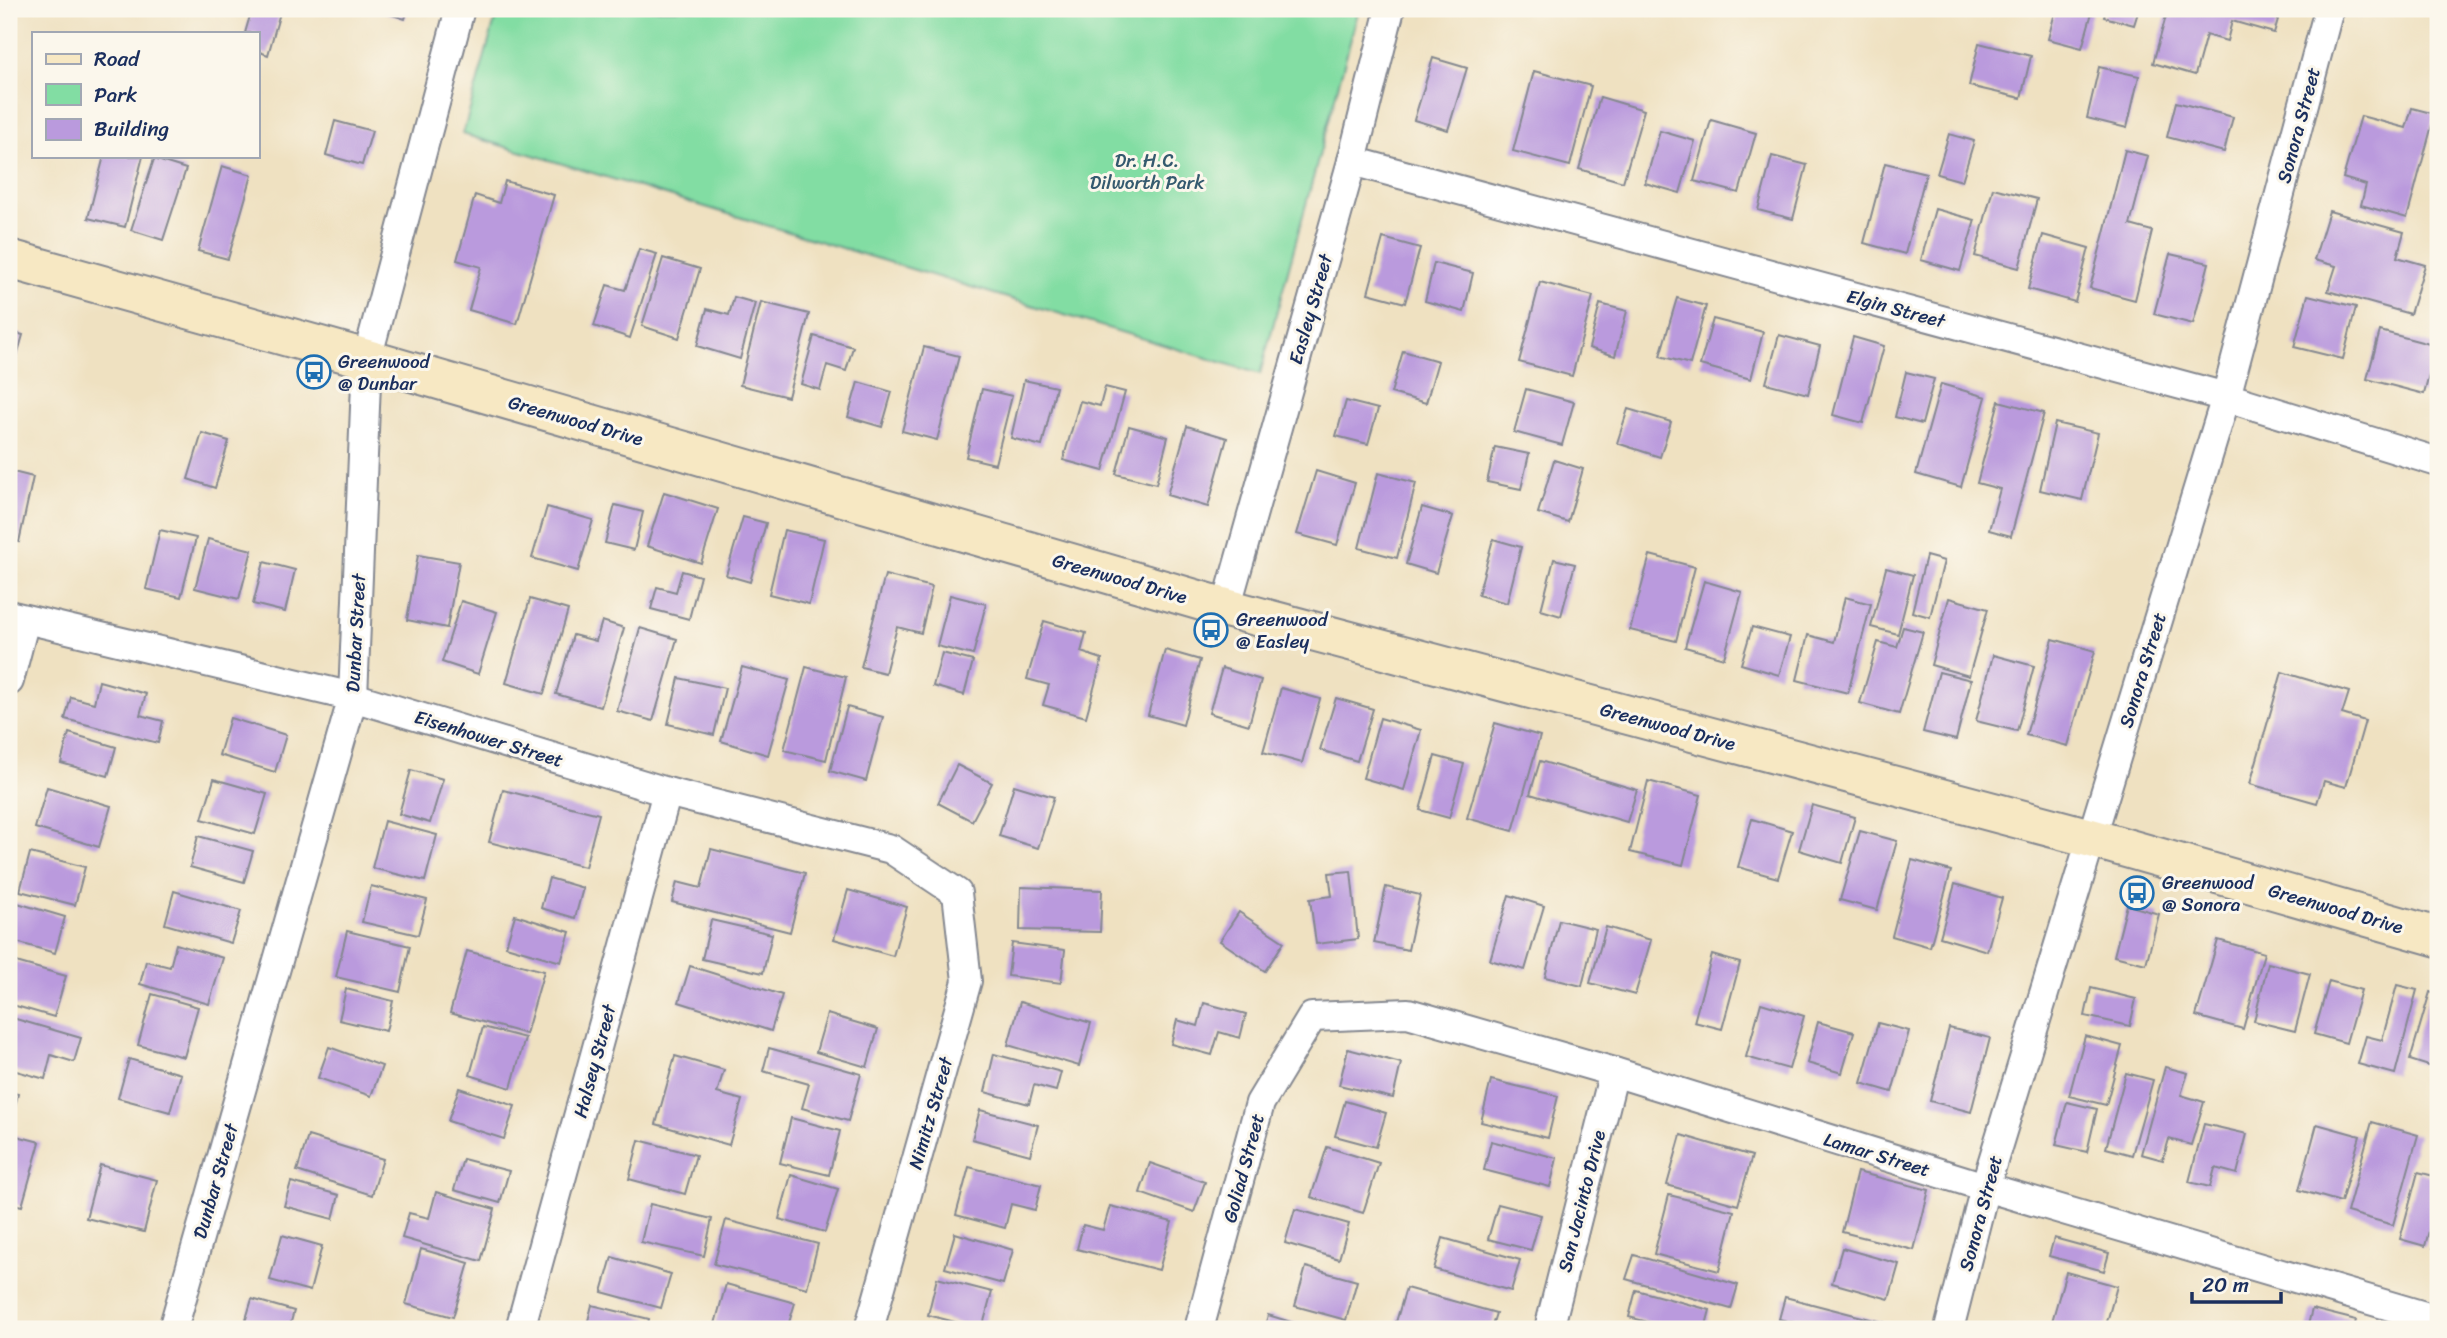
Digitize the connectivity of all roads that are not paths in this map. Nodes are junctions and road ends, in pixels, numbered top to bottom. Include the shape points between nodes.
1 (460, 9) edge
2 (1390, 9) edge
3 (2329, 9) edge
4 (1352, 161) junction
5 (9, 259) edge
6 (367, 359) junction
7 (2226, 397) junction
8 (2438, 462) edge
9 (1226, 608) junction
10 (17, 618) edge
11 (9, 681) edge
12 (354, 696) junction
13 (667, 792) junction
14 (2091, 838) junction
15 (957, 893) joint
16 (2438, 937) edge
17 (1311, 1017) joint
18 (1614, 1072) junction
19 (1985, 1188) junction
20 (2438, 1320) edge
21 (2409, 1321) edge
22 (173, 1329) edge
23 (520, 1329) edge
24 (869, 1329) edge
25 (1199, 1329) edge
26 (1549, 1329) edge
27 (1949, 1329) edge

1 - 6 street, Dunbar Street
2 - 4 street, Easley Street
3 - 7 street, Sonora Street
4 - 7 street, Elgin Street
4 - 9 street, Easley Street
5 - 6 main road, Greenwood Drive
6 - 9 main road, Greenwood Drive
6 - 12 street, Dunbar Street
7 - 8 street, Elgin Street
7 - 14 street, Sonora Street
9 - 14 main road, Greenwood Drive
10 - 11 street
10 - 12 street, Eisenhower Street
12 - 13 street, Eisenhower Street
12 - 22 street, Dunbar Street
13 - 15 street, Eisenhower Street via 891,849
13 - 23 street, Halsey Street
14 - 16 main road, Greenwood Drive
14 - 19 street, Sonora Street
15 - 24 street, Nimitz Street via 967,981
17 - 18 street, Lamar Street via 1408,1013
17 - 25 street, Goliad Street via 1260,1103
18 - 19 street, Lamar Street
18 - 26 street, San Jacinto Drive
19 - 21 street, Lamar Street
19 - 27 street, Sonora Street
20 - 21 street, Lamar Street

